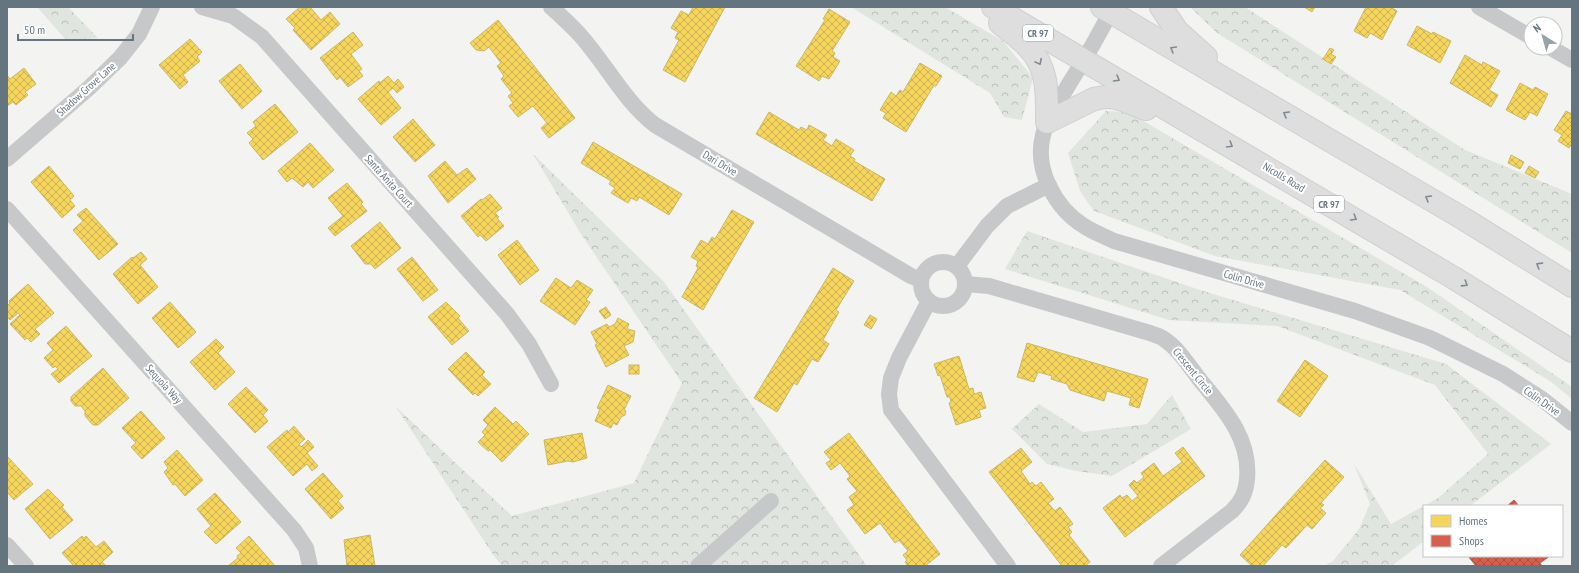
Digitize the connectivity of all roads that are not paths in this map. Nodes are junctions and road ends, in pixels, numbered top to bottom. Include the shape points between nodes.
1 (152, 7) edge
2 (202, 7) edge
3 (551, 7) edge
4 (980, 7) edge
5 (993, 7) edge
6 (1161, 7) edge
7 (1479, 7) edge
8 (1108, 9) edge
9 (1523, 32) edge
10 (1563, 55) edge
11 (1084, 60) junction
12 (1572, 60) edge
13 (1248, 93) junction
14 (1048, 122) junction
15 (1196, 125) junction
16 (7, 159) edge
17 (1049, 185) junction
18 (7, 209) edge
19 (957, 266) junction
20 (922, 280) junction
21 (965, 284) junction
22 (1572, 286) edge
23 (929, 301) junction
24 (1572, 351) edge
25 (551, 384) dead end
26 (1572, 423) edge
27 (771, 501) dead end
28 (7, 545) edge
29 (26, 566) edge
30 (310, 566) edge
31 (698, 566) edge
32 (1008, 566) edge
33 (1161, 566) edge

1 - 16 street, Shadow Grove Lane via 139,34 120,58
2 - 25 street, Santa Anita Court via 233,16 262,37 506,314 529,344
3 - 20 street, Dari Drive via 580,35 630,101 655,125 911,276
4 -> 14 highway via 1028,46 1039,62 1046,84
5 - 11 highway, Nicolls Road / CR 97
6 - 13 highway via 1185,39
7 - 9 street
8 - 11 street, Colin Drive
13 -> 8 highway
10 - 12 street
11 - 14 street, Colin Drive
11 -> 15 highway, Nicolls Road / CR 97
22 -> 13 highway via 1464,219
14 - 15 highway via 1094,100 1118,97
14 - 17 street, Colin Drive via 1041,146
15 -> 24 highway, Nicolls Road / CR 97
17 - 19 street via 1007,206 987,226
17 - 26 street, Colin Drive via 1072,217 1114,241 1355,311 1430,338 1503,374
18 - 30 street, Sequoia Way via 294,530 306,548
19 - 20 street via 946,262 935,263 926,270
19 - 21 street via 963,274
20 - 23 street via 922,290
21 - 23 street via 963,294 952,304 942,306
21 - 33 street, Crescent Circle via 989,286 1164,338 1224,409 1244,445 1248,468 1246,492 1232,511
23 - 32 street via 891,378 891,410
27 - 31 street
28 - 29 street

